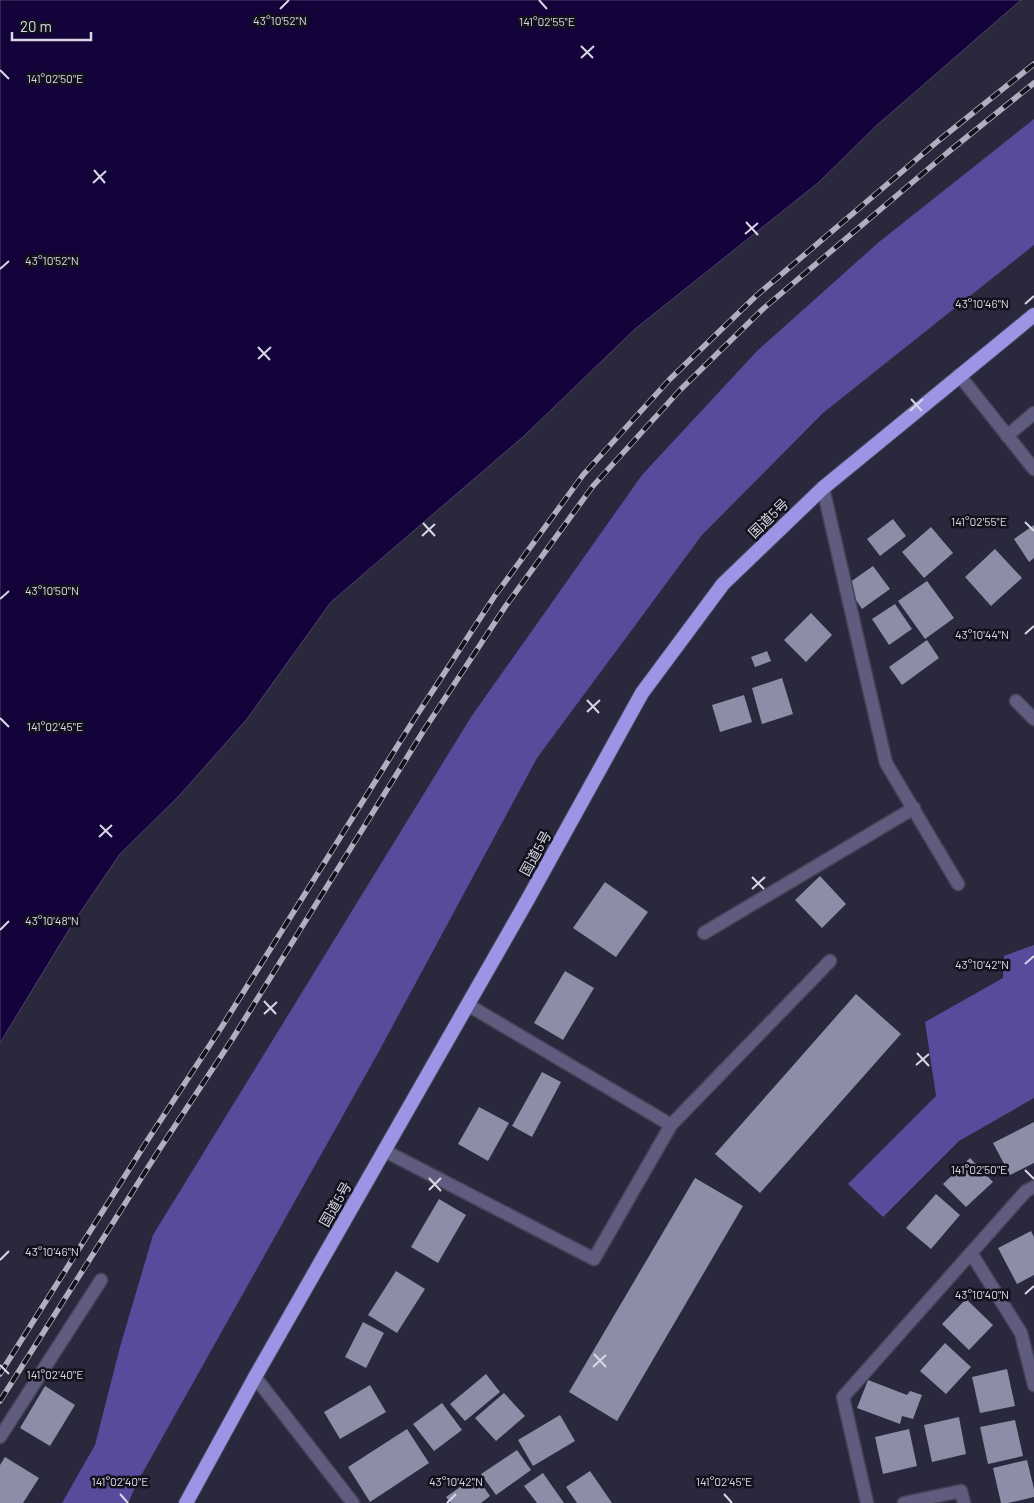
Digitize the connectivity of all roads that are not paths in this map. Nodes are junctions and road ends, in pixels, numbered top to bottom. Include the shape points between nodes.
1 (1034, 315) edge
2 (959, 375) junction
3 (1034, 412) edge
4 (1007, 436) junction
5 (1034, 469) edge
6 (823, 488) junction
7 (1016, 701) dead end
8 (1034, 719) edge
9 (914, 808) junction
10 (958, 884) dead end
11 (704, 932) dead end
12 (830, 961) dead end
13 (468, 1005) junction
14 (671, 1125) junction
15 (385, 1151) junction
16 (1034, 1187) edge
17 (971, 1253) junction
18 (101, 1280) dead end
19 (256, 1376) junction
20 (1034, 1385) edge
21 (0, 1437) edge
22 (186, 1503) edge
23 (353, 1503) edge
24 (867, 1503) edge
25 (904, 1503) edge
26 (964, 1503) edge

1 - 2 highway, 国道5号
2 - 4 street
2 - 6 highway, 国道5号
3 - 4 street
4 - 5 street
6 - 9 street via 886,763
6 - 13 highway, 国道5号 via 723,584 642,693
7 - 8 street
9 - 10 street
9 - 11 street
12 - 14 street
13 - 14 street
13 - 15 highway, 国道5号
14 - 15 street via 594,1259
15 - 19 highway, 国道5号
16 - 17 street via 1026,1191
17 - 20 street via 1021,1333
17 - 24 street via 843,1397
18 - 21 street
19 - 22 highway, 国道5号
19 - 23 street
25 - 26 street via 961,1491

